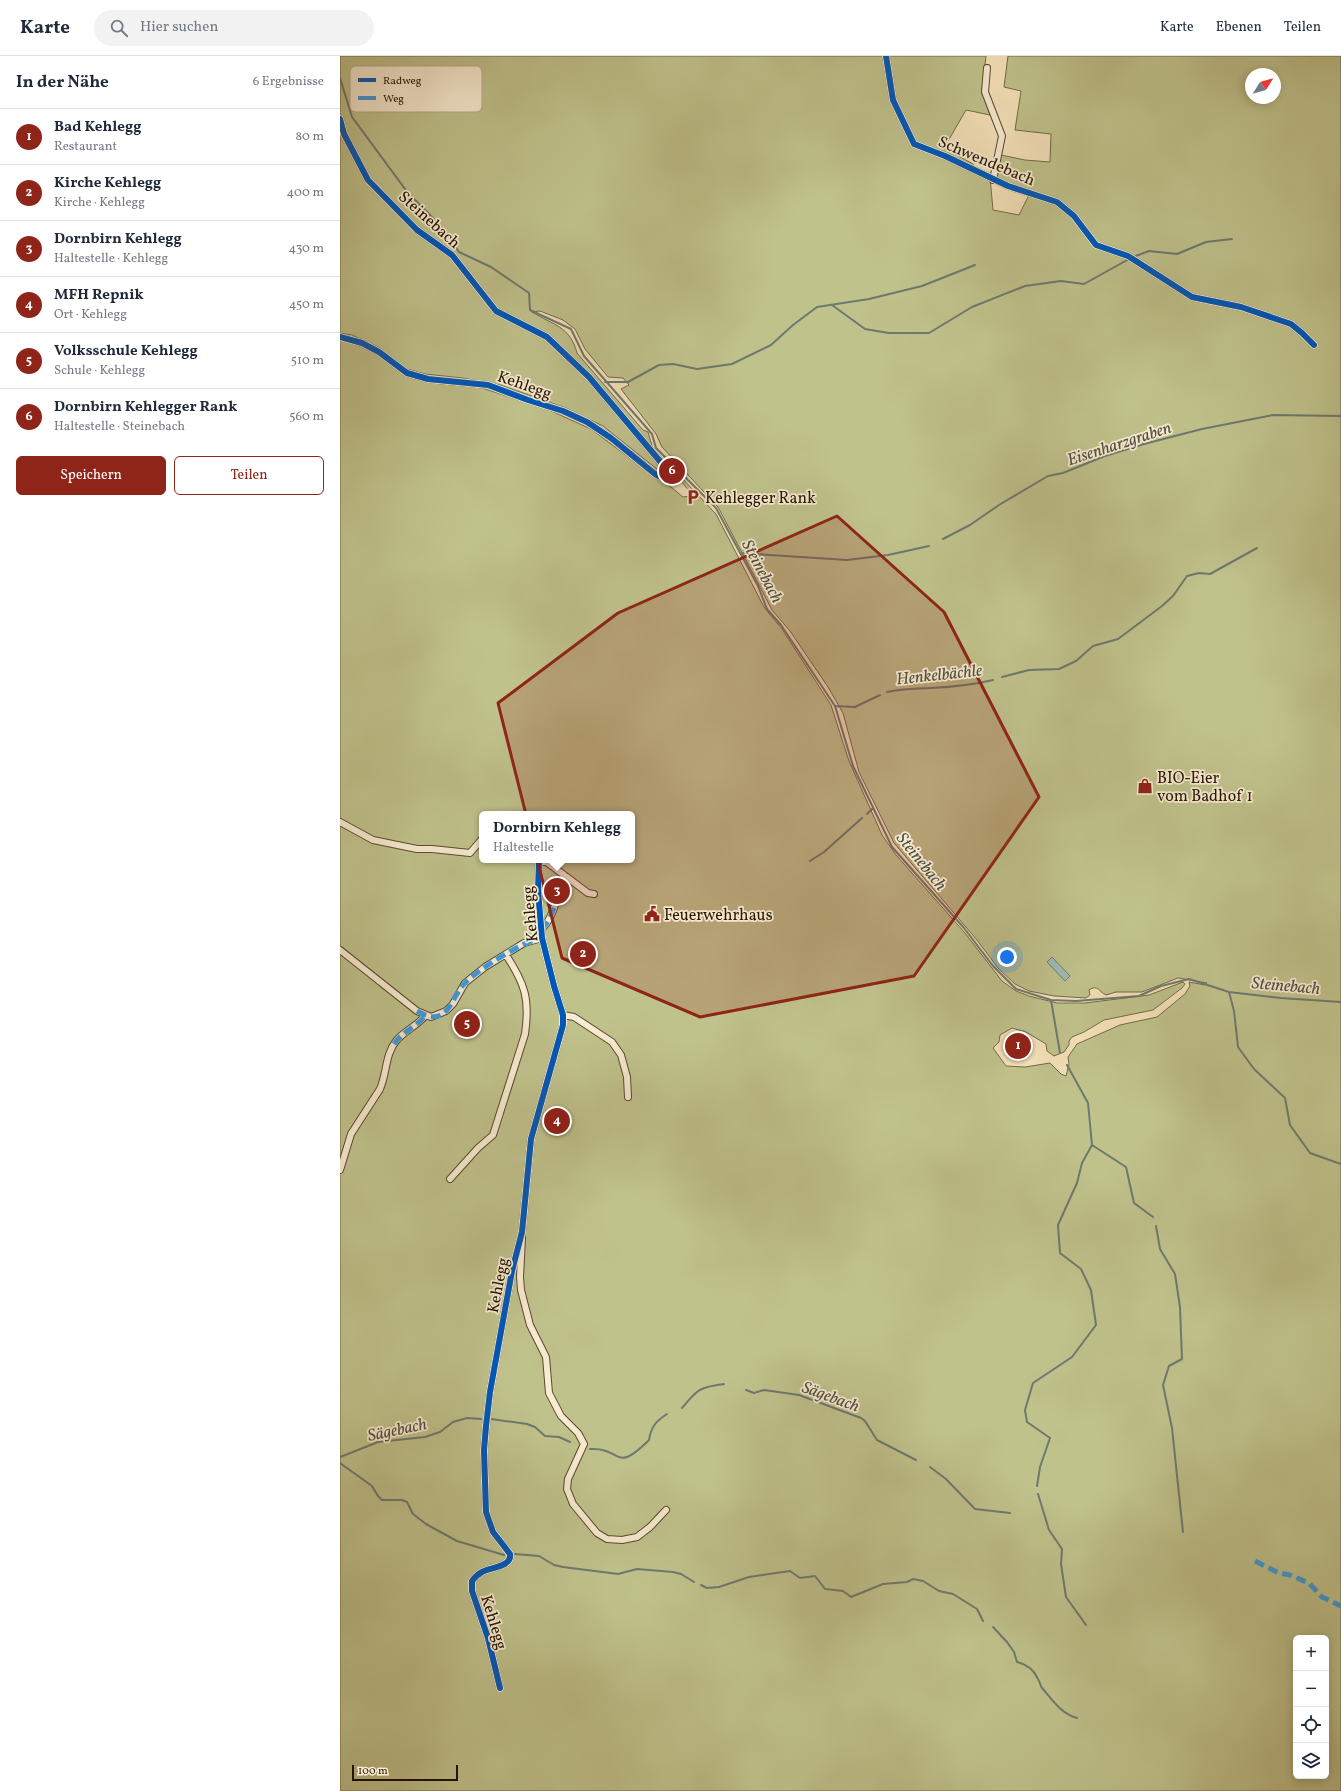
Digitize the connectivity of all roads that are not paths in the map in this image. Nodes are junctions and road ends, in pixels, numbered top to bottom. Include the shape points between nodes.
1 (886, 56) edge
2 (987, 68) dead end
3 (340, 120) edge
4 (993, 180) junction
5 (340, 337) edge
6 (1314, 345) dead end
7 (667, 476) joint
8 (340, 822) edge
9 (479, 842) edge
10 (539, 863) edge
11 (548, 863) edge
12 (564, 874) junction
13 (594, 894) dead end
14 (541, 929) junction
15 (542, 938) junction
16 (340, 950) edge
17 (506, 955) junction
18 (563, 1015) junction
19 (425, 1016) junction
20 (628, 1097) dead end
21 (340, 1170) edge
22 (450, 1179) dead end
23 (522, 1232) junction
24 (666, 1510) dead end
25 (500, 1688) dead end

1 - 4 street, Schwendebach via 893,100 914,144
2 - 4 street, Schwendebach via 985,92 1002,136
3 - 7 street, Steinebach via 344,134 368,180 417,230 452,255 496,311 547,337 589,377 666,467 669,472
4 - 6 street, Schwendebach via 1057,202 1074,216 1096,245 1128,256 1192,297 1241,308 1291,324
5 - 7 street, Kehlegg via 379,352 407,373 428,379 488,385 563,411 610,438 655,474
8 - 9 street via 373,840 417,849 470,853
10 - 14 street, Kehlegg
11 - 12 street, Kehlegg
12 - 13 street, Kehlegg via 588,893
12 - 14 street, Kehlegg via 558,899 546,925
14 - 15 street, Kehlegg
15 - 17 street, Kehlegg via 524,943
15 - 18 street, Kehlegg
16 - 19 street
17 - 19 street, Kehlegg via 464,983 446,1011 431,1017
17 - 22 street, Kehlegg via 520,977 526,994 525,1034 494,1135 478,1148
18 - 20 street via 574,1017 612,1042 621,1055 627,1077
18 - 23 street, Kehlegg via 562,1035 531,1139
19 - 21 street via 394,1044 388,1056 380,1089 350,1134
23 - 24 street, Kehlegg via 521,1290 530,1325 546,1356 549,1394 561,1416 578,1433 584,1444 568,1479 567,1489 573,1504 596,1533 607,1539 622,1540 636,1537
23 - 25 street, Kehlegg via 512,1271 490,1392 484,1450 486,1512 493,1532 510,1554 510,1558 502,1565 483,1571 472,1581 472,1591 488,1638

